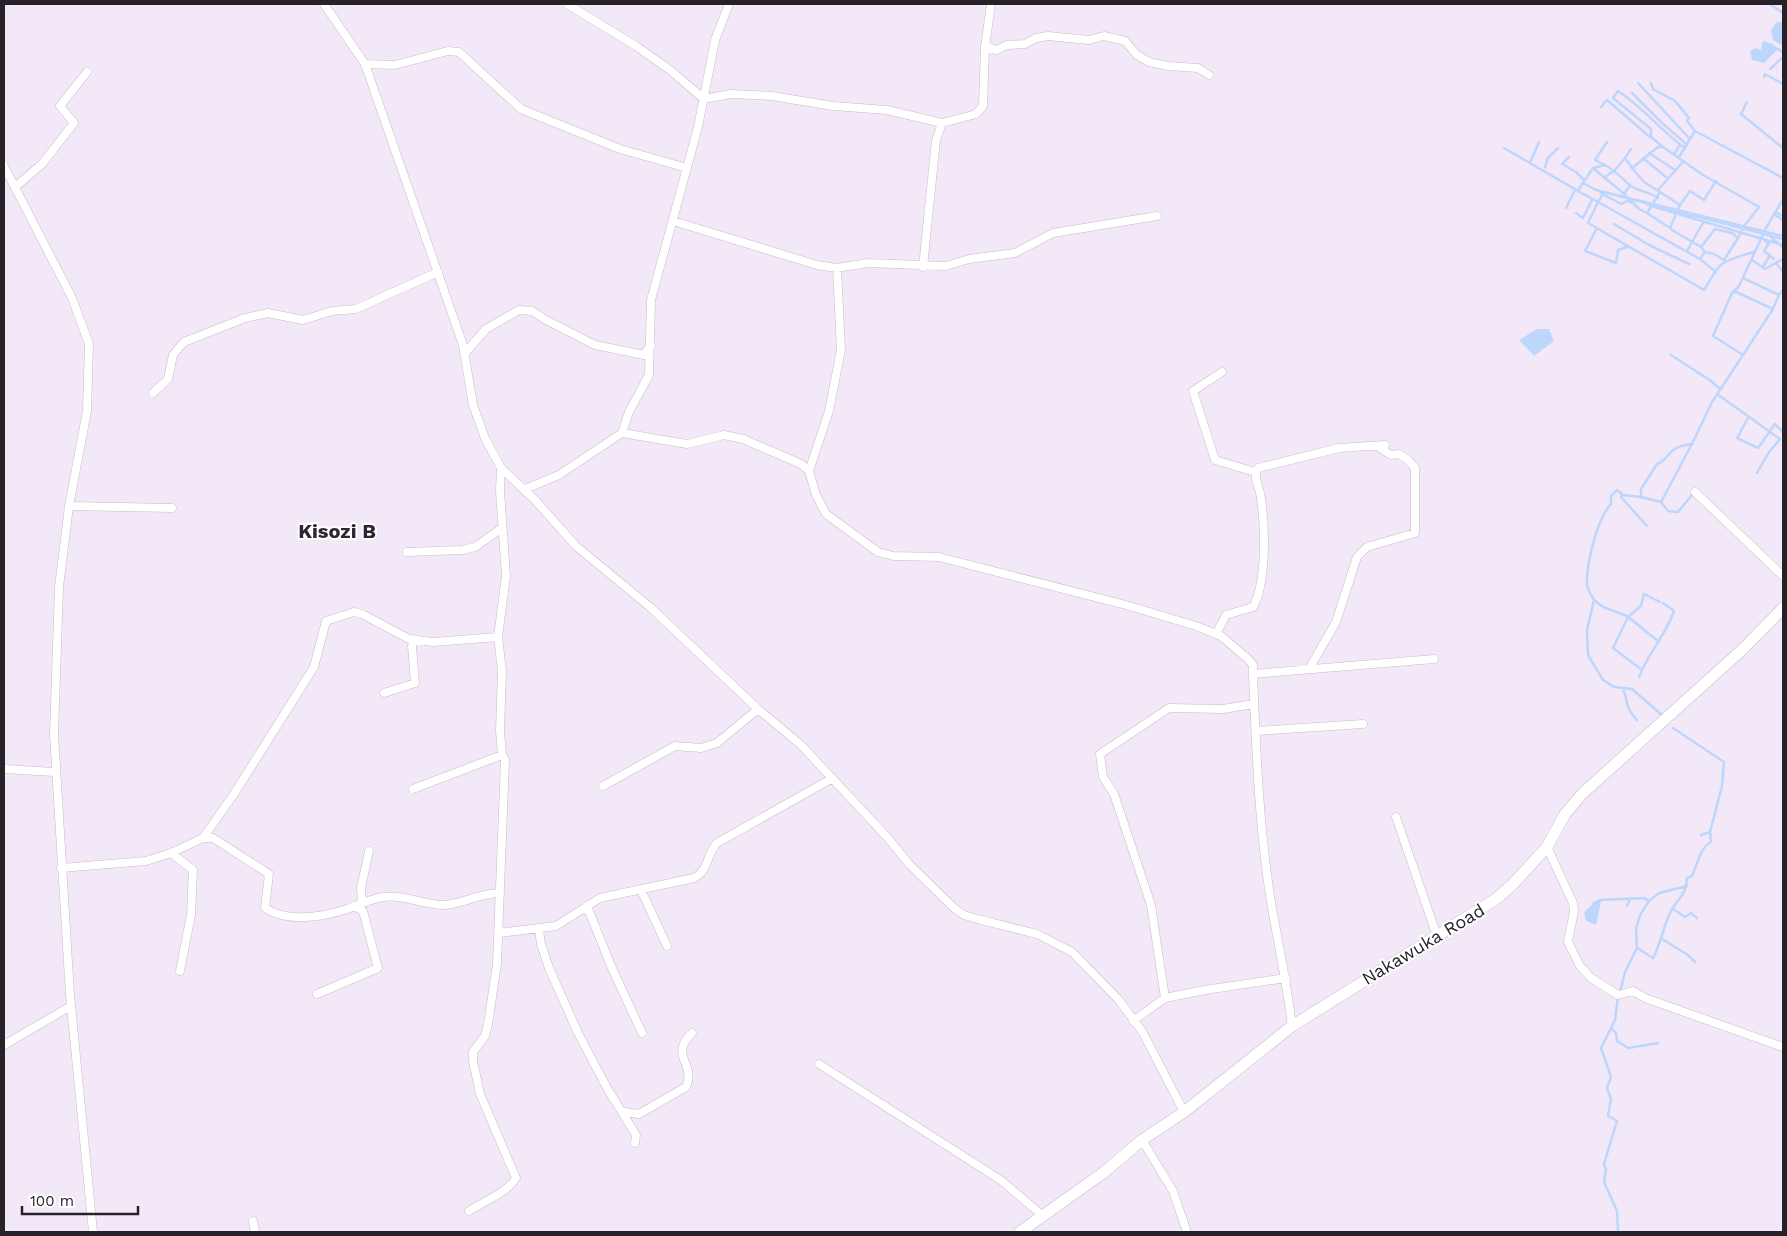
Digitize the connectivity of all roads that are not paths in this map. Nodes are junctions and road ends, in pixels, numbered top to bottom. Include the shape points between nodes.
1 (324, 4) edge
2 (568, 4) edge
3 (730, 4) edge
4 (991, 4) edge
5 (985, 47) junction
6 (365, 64) junction
7 (86, 72) dead end
8 (1209, 75) dead end
9 (704, 99) junction
10 (942, 123) junction
11 (4, 166) edge
12 (687, 168) junction
13 (15, 187) junction
14 (1157, 216) dead end
15 (673, 221) junction
16 (923, 267) junction
17 (837, 268) junction
18 (438, 272) junction
19 (651, 344) junction
20 (465, 353) junction
21 (1222, 372) dead end
22 (153, 393) dead end
23 (622, 433) junction
24 (501, 468) junction
25 (809, 472) junction
26 (1255, 472) junction
27 (515, 482) junction
28 (525, 489) junction
29 (500, 491) junction
30 (1695, 492) dead end
31 (69, 506) junction
32 (172, 508) dead end
33 (502, 528) junction
34 (407, 552) dead end
35 (1783, 576) edge
36 (1783, 608) edge
37 (1216, 634) junction
38 (498, 637) junction
39 (414, 639) junction
40 (1434, 659) dead end
41 (1309, 669) junction
42 (1254, 674) junction
43 (384, 693) dead end
44 (1254, 704) junction
45 (758, 709) junction
46 (1363, 724) dead end
47 (1256, 730) junction
48 (502, 755) junction
49 (4, 769) edge
50 (54, 772) junction
51 (831, 778) junction
52 (603, 786) dead end
53 (414, 789) dead end
54 (1396, 817) dead end
55 (203, 838) junction
56 (1547, 846) junction
57 (369, 851) dead end
58 (171, 853) junction
59 (61, 868) junction
60 (641, 890) junction
61 (500, 893) junction
62 (362, 902) junction
63 (354, 906) junction
64 (587, 906) junction
65 (539, 930) junction
66 (498, 933) junction
67 (1437, 936) junction
68 (667, 946) dead end
69 (180, 970) dead end
70 (1286, 978) junction
71 (317, 994) dead end
72 (1164, 998) junction
73 (71, 1006) junction
74 (1133, 1021) junction
75 (1292, 1026) junction
76 (642, 1033) dead end
77 (692, 1033) dead end
78 (4, 1045) edge
79 (1783, 1048) edge
80 (819, 1064) dead end
81 (624, 1112) junction
82 (1184, 1112) junction
83 (1142, 1140) junction
84 (635, 1143) dead end
85 (469, 1210) dead end
86 (1043, 1216) junction
87 (253, 1221) dead end
88 (93, 1232) edge
89 (255, 1232) edge
90 (1020, 1232) edge
91 (1187, 1232) edge

1 - 6 street
2 - 9 street via 649,56
3 - 9 street via 715,40
4 - 5 street
5 - 8 street via 997,50 1048,36 1089,40 1104,36 1125,41 1137,55 1149,62 1198,68
5 - 10 street via 984,93 980,111
6 - 12 street via 395,65 448,51 459,52 520,109 620,149
6 - 18 street
7 - 13 street via 60,106 74,123 42,164
9 - 10 street via 731,94 772,96 833,106 887,110
9 - 12 street
10 - 16 street via 936,140
11 - 13 street
12 - 15 street
13 - 31 street via 72,298 89,344 87,411
14 - 16 street via 1053,233 1015,253
15 - 17 street via 782,256
15 - 19 street via 651,300
16 - 17 street via 868,263
17 - 25 street via 841,350 829,411
18 - 20 street
18 - 22 street via 356,309 332,311 303,320 268,313 245,318 184,342 173,355 168,379
19 - 20 street via 644,355 595,345 532,311 519,310 486,329
19 - 23 street via 649,375 629,412
20 - 24 street via 473,405
21 - 26 street via 1193,391 1215,460
23 - 25 street via 687,444 729,435 801,464
23 - 28 street via 559,475
24 - 27 street
24 - 29 street
25 - 37 street via 826,514 885,555 939,557 1126,605
26 - 37 street via 1264,519 1260,587 1253,607 1226,615
26 - 41 street via 1263,465 1320,452 1381,445 1391,455 1399,454 1407,459 1415,468 1415,533 1367,547 1357,557 1336,622
27 - 28 street
27 - 29 street
28 - 45 street via 576,546 650,606
29 - 33 street
30 - 35 street
31 - 32 street
31 - 50 street via 57,625
33 - 34 street via 475,547
33 - 38 street via 506,576
36 - 56 main road, Nakawuka Road via 1743,649 1582,794 1565,814
37 - 42 street via 1248,659
38 - 39 street via 441,642
38 - 48 street via 502,671
39 - 43 street via 415,683
39 - 55 street via 354,612 326,621 314,667
40 - 41 street
41 - 42 street
42 - 44 street
44 - 47 street
44 - 72 street via 1223,709 1169,708 1100,754 1103,777 1114,794 1151,905
45 - 51 street via 801,745
45 - 52 street via 717,743 708,747 675,746
46 - 47 street
47 - 70 street via 1271,901
48 - 53 street
48 - 61 street via 506,760
49 - 50 street
50 - 59 street via 58,792
51 - 60 street via 718,843 710,851 702,874
51 - 74 street via 954,908 981,920 1038,934 1072,952 1118,999
54 - 67 street
55 - 58 street
55 - 63 street via 213,838 269,874 265,908 272,913 313,917
56 - 67 main road, Nakawuka Road via 1505,892
56 - 79 street via 1574,911 1568,942 1590,978 1618,995 1633,991
57 - 62 street via 361,888
58 - 59 street via 146,860
58 - 69 street via 193,870 191,915
59 - 73 street
60 - 64 street via 600,898
60 - 68 street
61 - 62 street via 442,905 392,897
61 - 66 street
62 - 63 street
63 - 71 street via 363,911 378,968
64 - 65 street via 556,926
64 - 76 street
65 - 66 street
65 - 81 street via 549,968 578,1033 607,1088
66 - 85 street via 488,1024 473,1052 473,1061 480,1094 516,1178 501,1192
67 - 75 main road, Nakawuka Road
70 - 72 street
70 - 75 street
72 - 74 street
73 - 78 street
73 - 88 street
74 - 82 street via 1142,1031
75 - 82 main road, Nakawuka Road
77 - 81 street via 683,1041 681,1049 690,1075 686,1087 640,1114
80 - 86 street via 995,1176
81 - 84 street via 636,1135
82 - 83 main road, Nakawuka Road
83 - 86 main road, Nakawuka Road
83 - 91 street via 1174,1191
86 - 90 main road, Nakawuka Road
87 - 89 street

